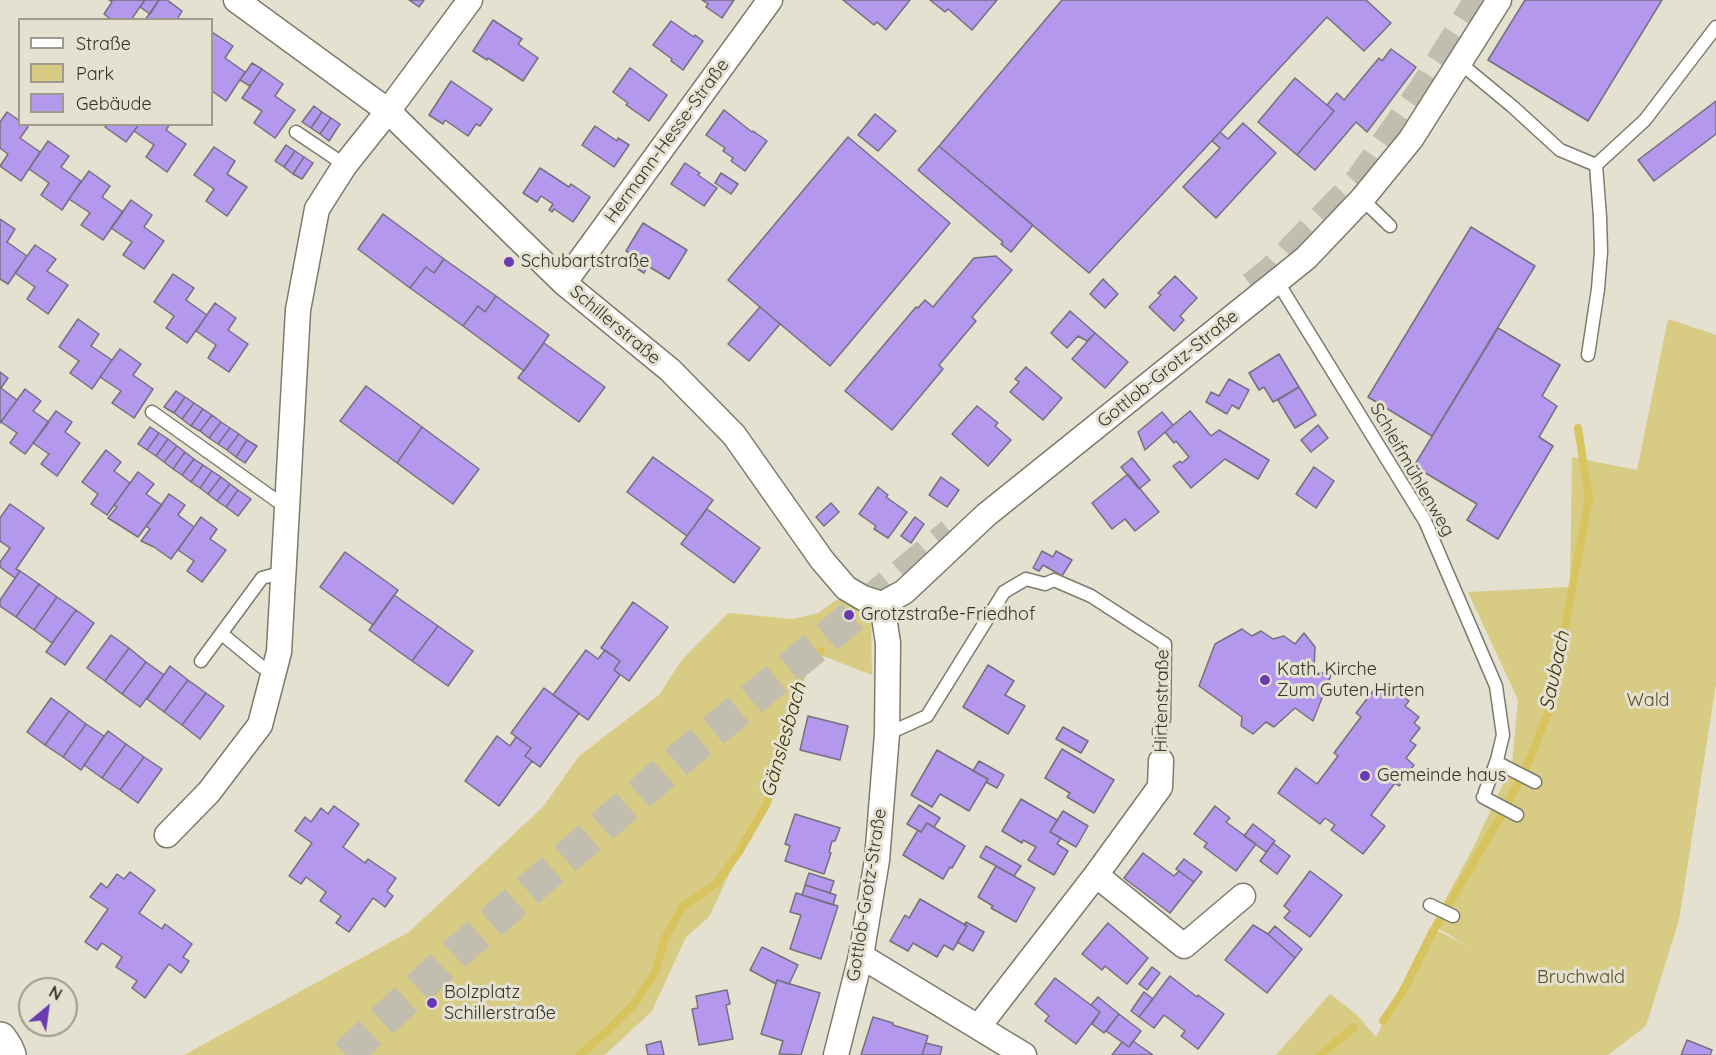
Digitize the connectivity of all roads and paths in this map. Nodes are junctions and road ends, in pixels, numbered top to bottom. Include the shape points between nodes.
1 (236, 0) edge
2 (470, 0) edge
3 (770, 0) edge
4 (1500, 0) edge
5 (1716, 27) edge
6 (1460, 63) junction
7 (388, 111) junction
8 (296, 132) dead end
9 (345, 165) junction
10 (1596, 165) junction
11 (1362, 199) junction
12 (1390, 226) dead end
13 (1277, 281) junction
14 (564, 283) junction
15 (1588, 355) dead end
16 (152, 412) dead end
17 (287, 508) junction
18 (284, 572) junction
19 (882, 604) junction
20 (222, 634) junction
21 (201, 661) dead end
22 (262, 667) dead end
23 (887, 734) junction
24 (1161, 761) joint
25 (1497, 762) junction
26 (1527, 778) dead end
27 (1509, 811) dead end
28 (167, 835) dead end
29 (1095, 875) junction
30 (1243, 896) dead end
31 (861, 956) junction
32 (979, 1026) junction
33 (0, 1039) edge
34 (9, 1055) edge
35 (836, 1055) edge
36 (1024, 1055) edge

1 - 7 street, Schillerstraße
2 - 7 street
3 - 14 street, Hermann-Hesse-Straße
4 - 6 street, Gottlob-Grotz-Straße
5 - 10 lane via 1645,120
6 - 10 lane via 1560,150
6 - 11 street, Gottlob-Grotz-Straße via 1411,139
7 - 9 street
7 - 14 street, Schillerstraße
8 - 9 lane
9 - 17 street via 317,210 298,310
10 - 15 lane via 1601,252
11 - 12 lane
11 - 13 street, Gottlob-Grotz-Straße via 1306,258
13 - 19 street, Gottlob-Grotz-Straße via 986,515 903,592
13 - 25 lane, Schleifmühlenweg via 1425,521 1496,686 1503,735
14 - 19 street, Schillerstraße via 670,370 734,435 846,588
16 - 17 lane
17 - 18 street
18 - 20 lane via 262,578
18 - 28 street via 279,652 260,724 209,792
19 - 23 street, Gottlob-Grotz-Straße via 888,642
20 - 21 lane
20 - 22 lane
23 - 24 lane, Hirtenstraße via 927,716 1004,592 1026,579 1045,584 1054,580 1091,597 1165,644 1164,719 1159,731
23 - 31 street, Gottlob-Grotz-Straße via 876,860
24 - 29 street, Hirtenstraße via 1160,787
25 - 26 lane
25 - 27 lane, Schleifmühlenweg via 1484,795
29 - 30 street via 1185,946
29 - 32 street, Hirtenstraße
31 - 32 street
31 - 35 street, Gottlob-Grotz-Straße
32 - 36 street
33 - 34 street

